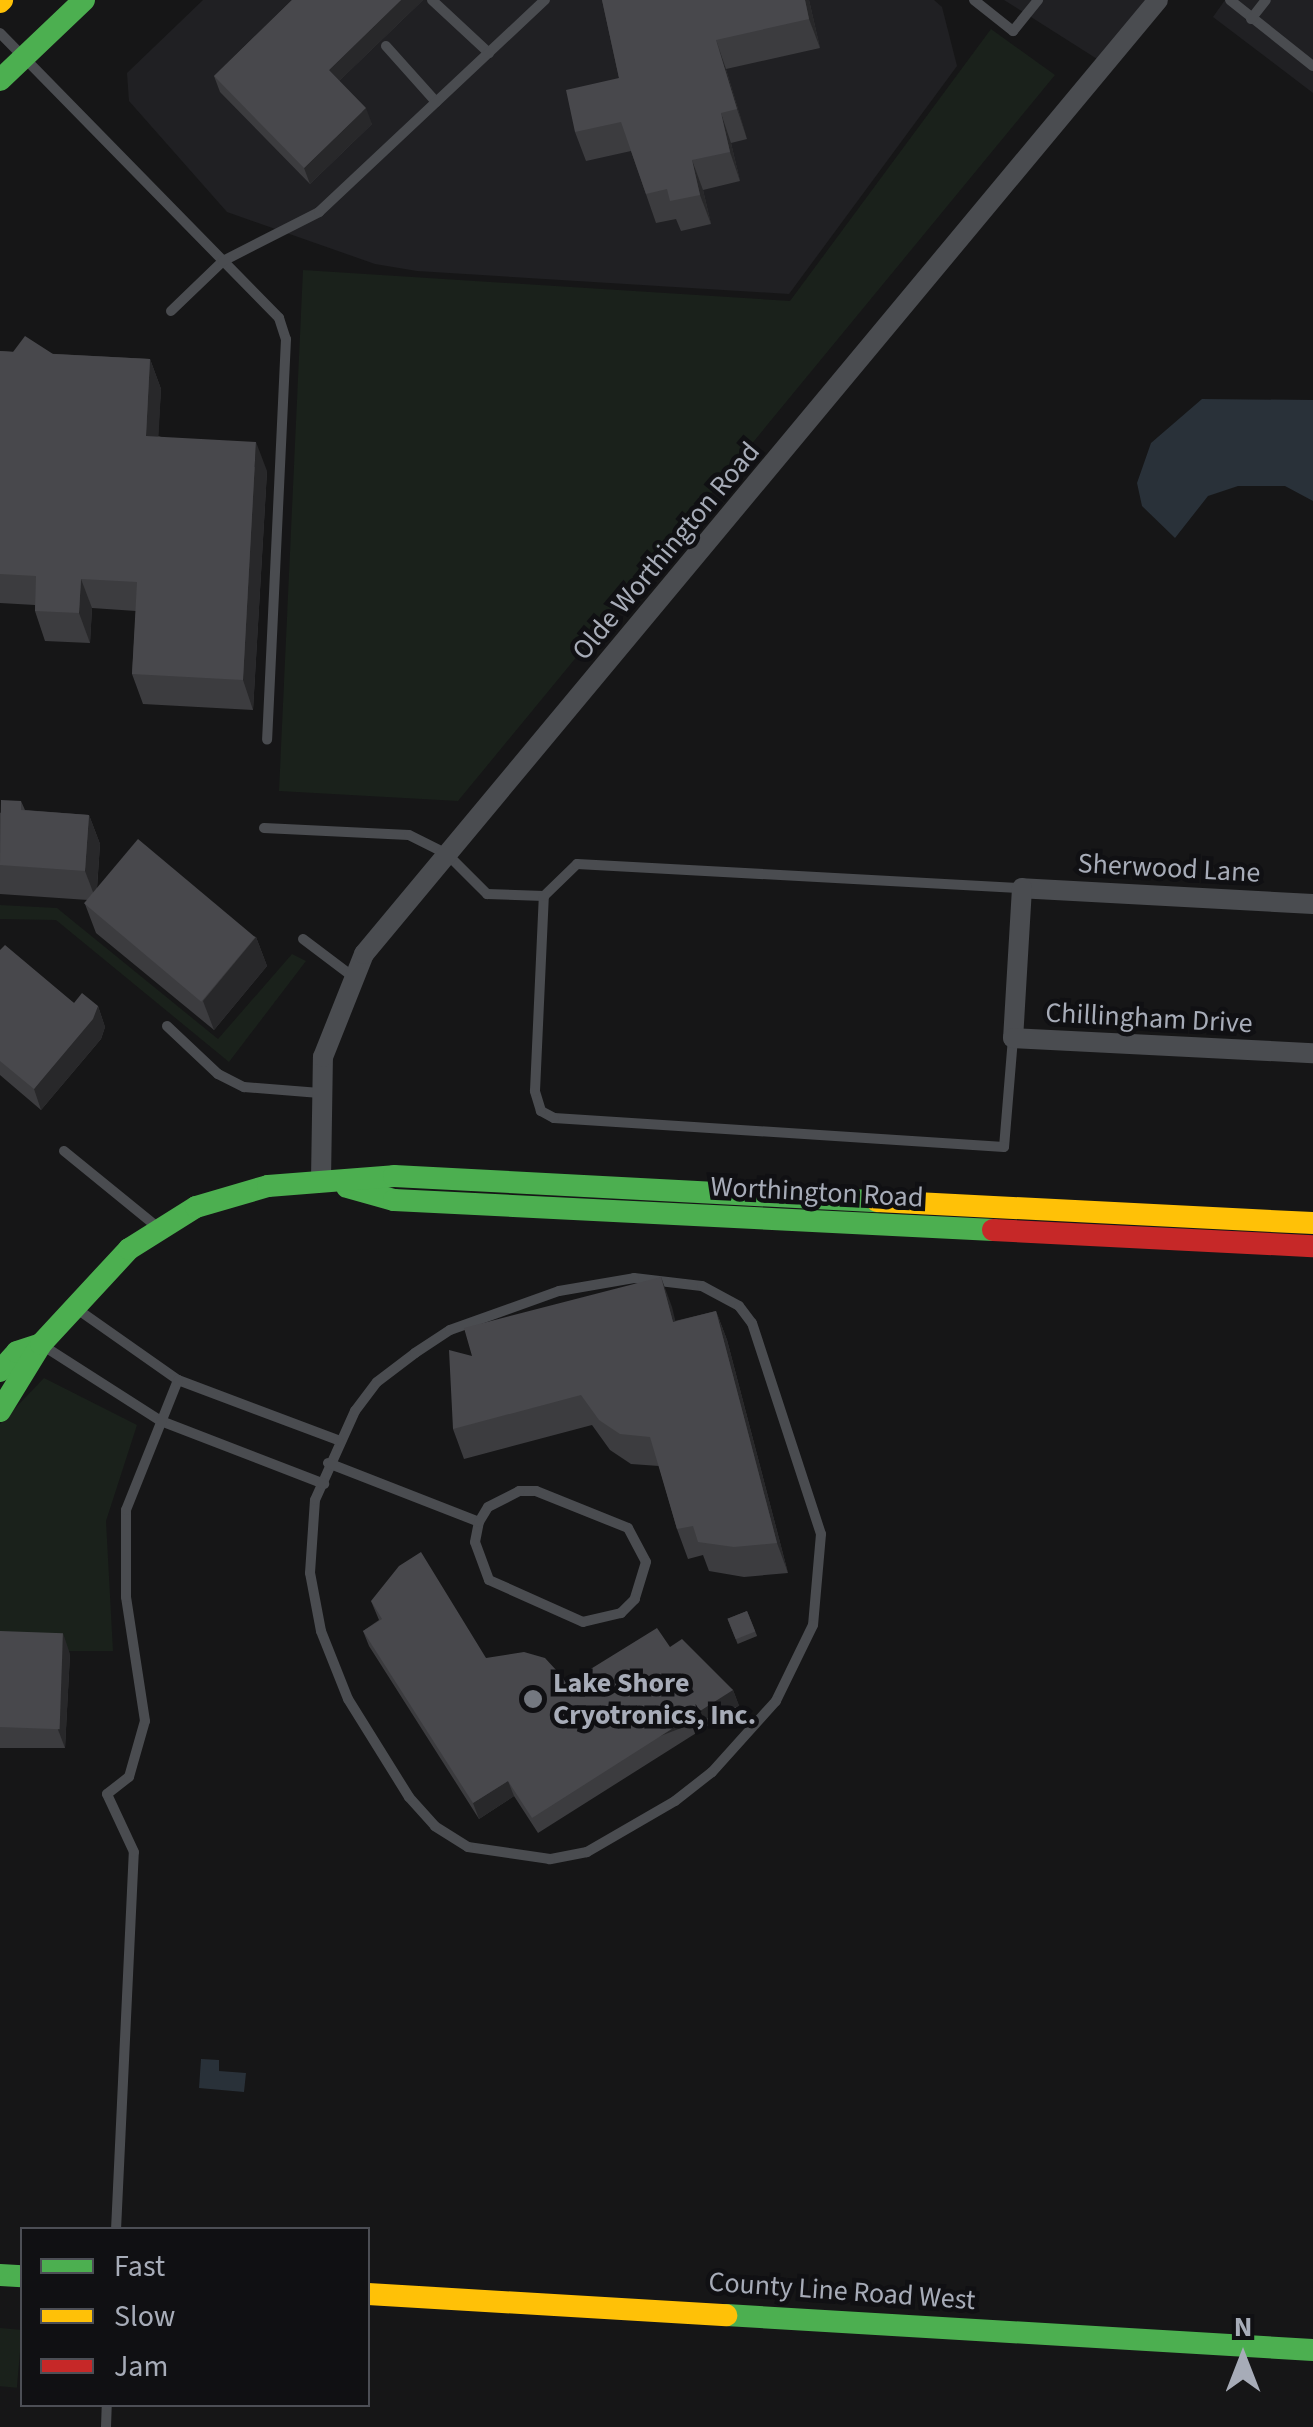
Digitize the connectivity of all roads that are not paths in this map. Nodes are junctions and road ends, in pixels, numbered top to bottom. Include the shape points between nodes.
1 (84, 0) edge
2 (432, 0) edge
3 (546, 0) edge
4 (974, 0) edge
5 (1038, 0) edge
6 (1158, 0) edge
7 (1230, 0) edge
8 (1266, 0) edge
9 (1252, 18) junction
10 (0, 32) edge
11 (386, 46) dead end
12 (489, 53) junction
13 (24, 57) junction
14 (1313, 66) edge
15 (0, 80) edge
16 (436, 102) junction
17 (223, 261) junction
18 (171, 311) dead end
19 (267, 740) dead end
20 (264, 828) dead end
21 (447, 854) junction
22 (1022, 888) junction
23 (544, 896) junction
24 (1313, 904) edge
25 (302, 938) dead end
26 (352, 976) junction
27 (167, 1026) dead end
28 (1013, 1038) junction
29 (1313, 1054) edge
30 (320, 1093) junction
31 (64, 1150) dead end
32 (322, 1180) junction
33 (1313, 1223) edge
34 (157, 1227) junction
35 (1313, 1246) edge
36 (74, 1306) junction
37 (42, 1344) junction
38 (0, 1372) edge
39 (178, 1380) junction
40 (0, 1411) edge
41 (162, 1421) junction
42 (338, 1440) junction
43 (328, 1464) junction
44 (324, 1484) junction
45 (479, 1522) junction
46 (116, 2227) edge
47 (370, 2294) edge
48 (1313, 2350) edge

1 - 13 street
2 - 12 lane
3 - 12 lane
4 - 5 lane via 1014,31
6 - 21 street, Olde Worthington Road
7 - 9 lane
8 - 9 lane
9 - 14 lane
10 - 13 lane
11 - 16 lane
12 - 16 lane
13 - 15 street
13 - 17 lane
16 - 17 lane via 319,212
17 - 18 lane
17 - 19 lane via 279,318 286,339
20 - 21 lane via 408,834
21 - 23 lane via 486,894
21 - 26 street, Olde Worthington Road
22 - 23 lane via 576,864
22 - 24 street, Sherwood Lane
22 - 28 street, Chillingham Drive
23 - 28 lane via 535,1091 541,1111 554,1118 1004,1147
25 - 26 lane
26 - 30 street, Olde Worthington Road via 323,1057
27 - 30 lane via 218,1074 244,1087
28 - 29 street, Chillingham Drive
30 - 32 street, Olde Worthington Road
31 - 34 lane
32 - 33 street, Worthington Road via 394,1176
32 - 34 street, Worthington Road via 227,1195
32 - 35 street, Worthington Road via 394,1200
34 - 36 street, Worthington Road
36 - 37 street, Worthington Road
36 - 39 lane
37 - 38 street, Worthington Road via 17,1352
37 - 40 street, Worthington Road
37 - 41 lane
39 - 41 lane
39 - 42 lane
41 - 44 lane
41 - 46 lane via 126,1510 126,1597 145,1722 129,1777 107,1794 134,1852
42 - 43 lane
42 - 44 lane via 377,1382 450,1330 559,1291 634,1278 702,1286 739,1306 752,1323 809,1482 822,1562 813,1625 776,1701 712,1772 675,1801 587,1852 550,1859 468,1847 408,1797 334,1665 310,1574 315,1500
43 - 44 lane
43 - 45 lane
45 - 45 lane via 474,1542 489,1580 582,1622 620,1613 644,1582 641,1543 628,1528 536,1491 502,1496
47 - 48 street, County Line Road West

